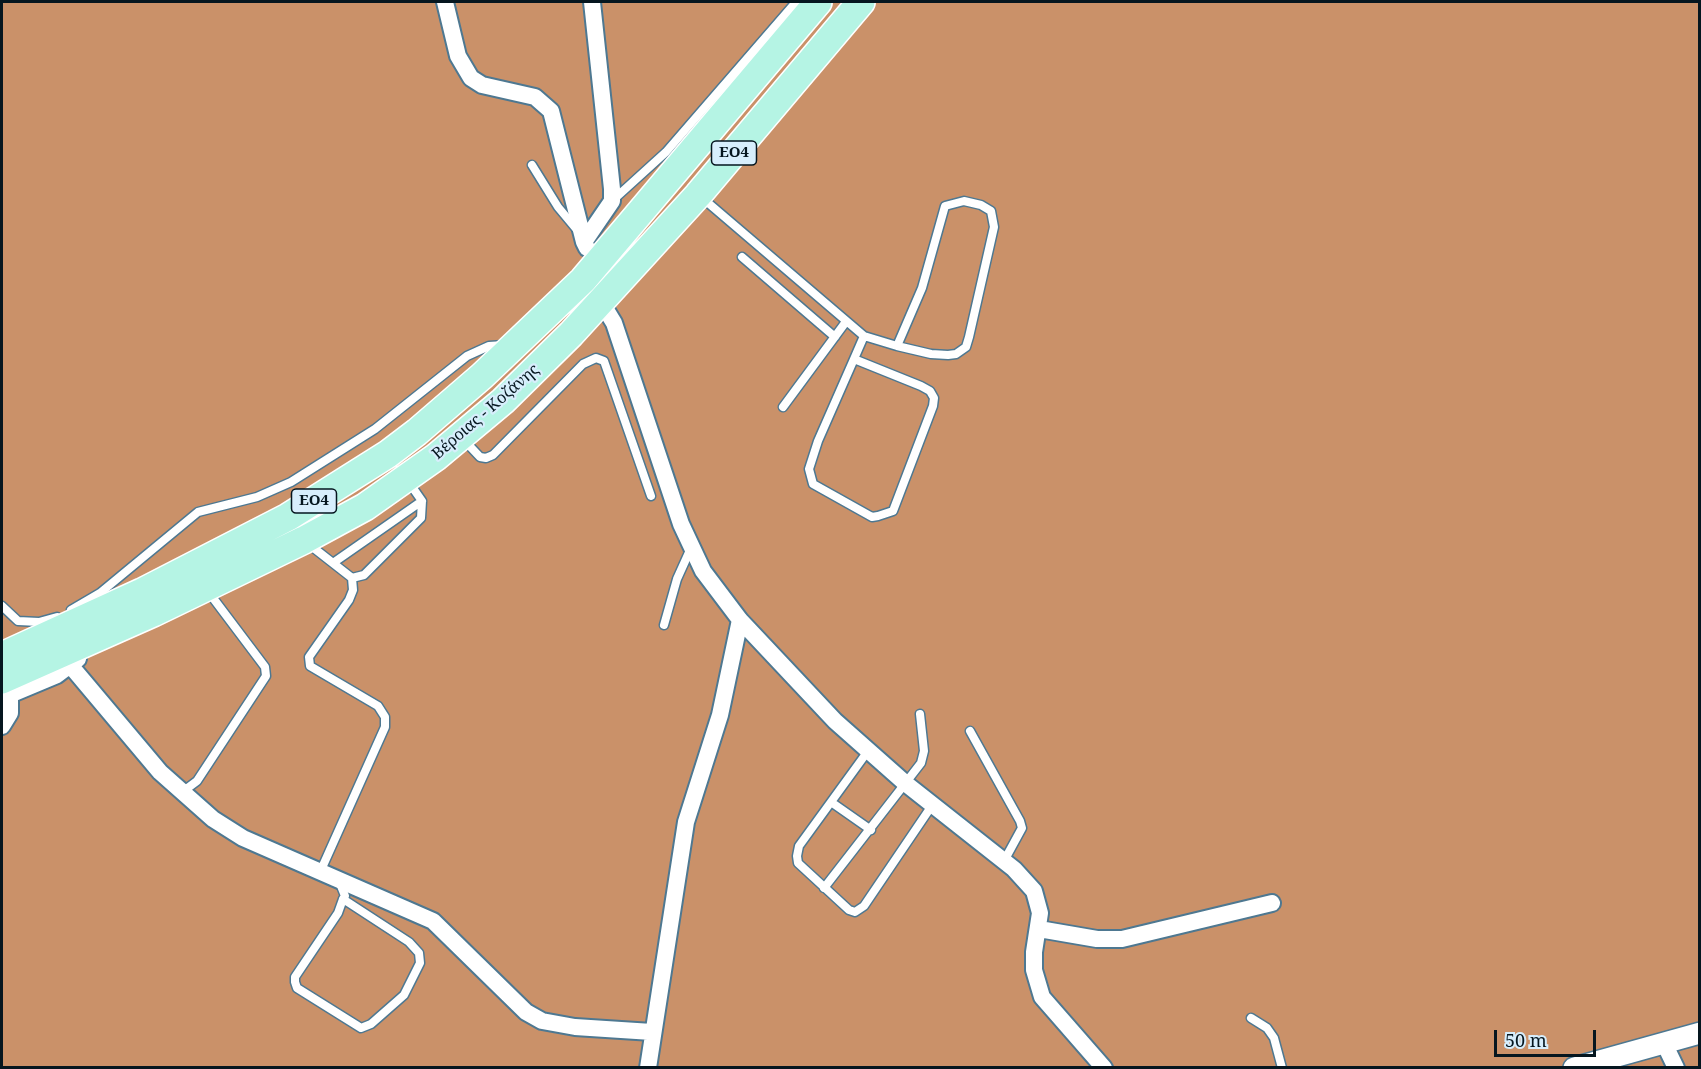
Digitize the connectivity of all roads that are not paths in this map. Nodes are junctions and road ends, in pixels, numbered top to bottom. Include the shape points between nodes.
1 (446, 2) edge
2 (592, 2) edge
3 (796, 2) edge
4 (818, 2) edge
5 (861, 2) edge
6 (532, 165) dead end
7 (698, 195) junction
8 (612, 201) junction
9 (585, 255) junction
10 (742, 256) dead end
11 (602, 300) junction
12 (845, 322) junction
13 (864, 336) junction
14 (835, 337) junction
15 (517, 344) junction
16 (897, 346) junction
17 (854, 358) junction
18 (783, 406) dead end
19 (460, 437) junction
20 (406, 479) junction
21 (651, 496) dead end
22 (422, 501) junction
23 (304, 540) junction
24 (691, 547) junction
25 (333, 563) junction
26 (352, 578) junction
27 (205, 588) junction
28 (2, 606) edge
29 (153, 613) junction
30 (78, 615) junction
31 (740, 620) junction
32 (664, 625) dead end
33 (2, 656) edge
34 (70, 665) junction
35 (4, 691) edge
36 (920, 714) dead end
37 (2, 726) edge
38 (970, 731) dead end
39 (868, 751) junction
40 (904, 783) junction
41 (181, 793) junction
42 (831, 802) junction
43 (933, 804) junction
44 (871, 830) junction
45 (1004, 861) junction
46 (328, 873) junction
47 (824, 888) junction
48 (344, 899) junction
49 (1272, 903) dead end
50 (1039, 929) junction
51 (1251, 1018) dead end
52 (652, 1032) junction
53 (1700, 1033) edge
54 (1664, 1043) junction
55 (648, 1068) edge
56 (1104, 1068) edge
57 (1282, 1068) edge
58 (1574, 1068) edge
59 (1676, 1068) edge

1 - 9 street via 458,56 471,78 482,85 535,96 551,111
2 - 8 street
3 - 8 lane via 666,152
4 - 9 main road, Βέροιας - Κοζάνης / ΕΟ4
5 - 7 main road, Βέροιας - Κοζάνης / ΕΟ4
6 - 9 lane
7 - 11 main road, Βέροιας - Κοζάνης / ΕΟ4
7 - 12 lane
8 - 9 street
9 - 11 street
9 - 15 main road, Βέροιας - Κοζάνης / ΕΟ4
10 - 14 lane
11 - 19 main road, Βέροιας - Κοζάνης / ΕΟ4 via 503,401
11 - 24 street via 614,323
12 - 13 lane
12 - 14 lane
13 - 16 lane
13 - 17 lane
14 - 18 lane
15 - 30 main road, Βέροιας - Κοζάνης / ΕΟ4 via 417,432 351,478 278,522
15 - 30 lane via 489,346 467,356 375,429 291,482 257,497 198,512 100,592
16 - 16 lane via 948,355 966,347 994,227 991,211 959,201 945,206 922,288
17 - 17 lane via 818,441 810,478 813,484 878,516 893,511 934,398 921,386
19 - 20 main road, Βέροιας - Κοζάνης / ΕΟ4
19 - 21 lane via 480,457 493,455 583,364 596,358 604,361
20 - 22 lane
20 - 23 main road, Βέροιας - Κοζάνης / ΕΟ4
22 - 25 lane
22 - 26 lane via 417,524 370,571
23 - 25 lane
23 - 27 main road, Βέροιας - Κοζάνης / ΕΟ4
24 - 31 street via 703,571
24 - 32 lane
25 - 26 lane
26 - 46 lane via 349,600 309,657 310,666 378,706 385,717 385,727
27 - 29 main road, Βέροιας - Κοζάνης / ΕΟ4
27 - 41 lane via 265,667 266,676 197,782
28 - 30 lane via 11,617 28,623
29 - 34 street
29 - 35 main road, Βέροιας - Κοζάνης / ΕΟ4
30 - 33 main road, Βέροιας - Κοζάνης / ΕΟ4
31 - 39 street via 791,678
31 - 52 street via 720,715 686,822
34 - 35 street via 57,675
34 - 41 street
35 - 37 street via 10,713
36 - 40 lane via 924,750 921,763
38 - 45 lane via 1022,828
39 - 40 street
39 - 42 lane
40 - 43 street
40 - 44 lane
41 - 46 street via 243,838
42 - 44 lane
42 - 47 lane via 799,846 797,856 798,863
43 - 45 street
43 - 47 lane via 860,910 849,910
44 - 47 lane
45 - 50 street via 1034,891 1040,913
46 - 48 lane via 342,884
46 - 52 street via 439,925 526,1012 542,1021
48 - 48 lane via 295,982 297,988 360,1028 371,1024 404,994 420,963 410,942
49 - 50 street via 1122,939
50 - 56 street via 1034,970 1042,997
51 - 57 lane via 1274,1038
52 - 55 street
53 - 54 street
54 - 58 street
54 - 59 street

